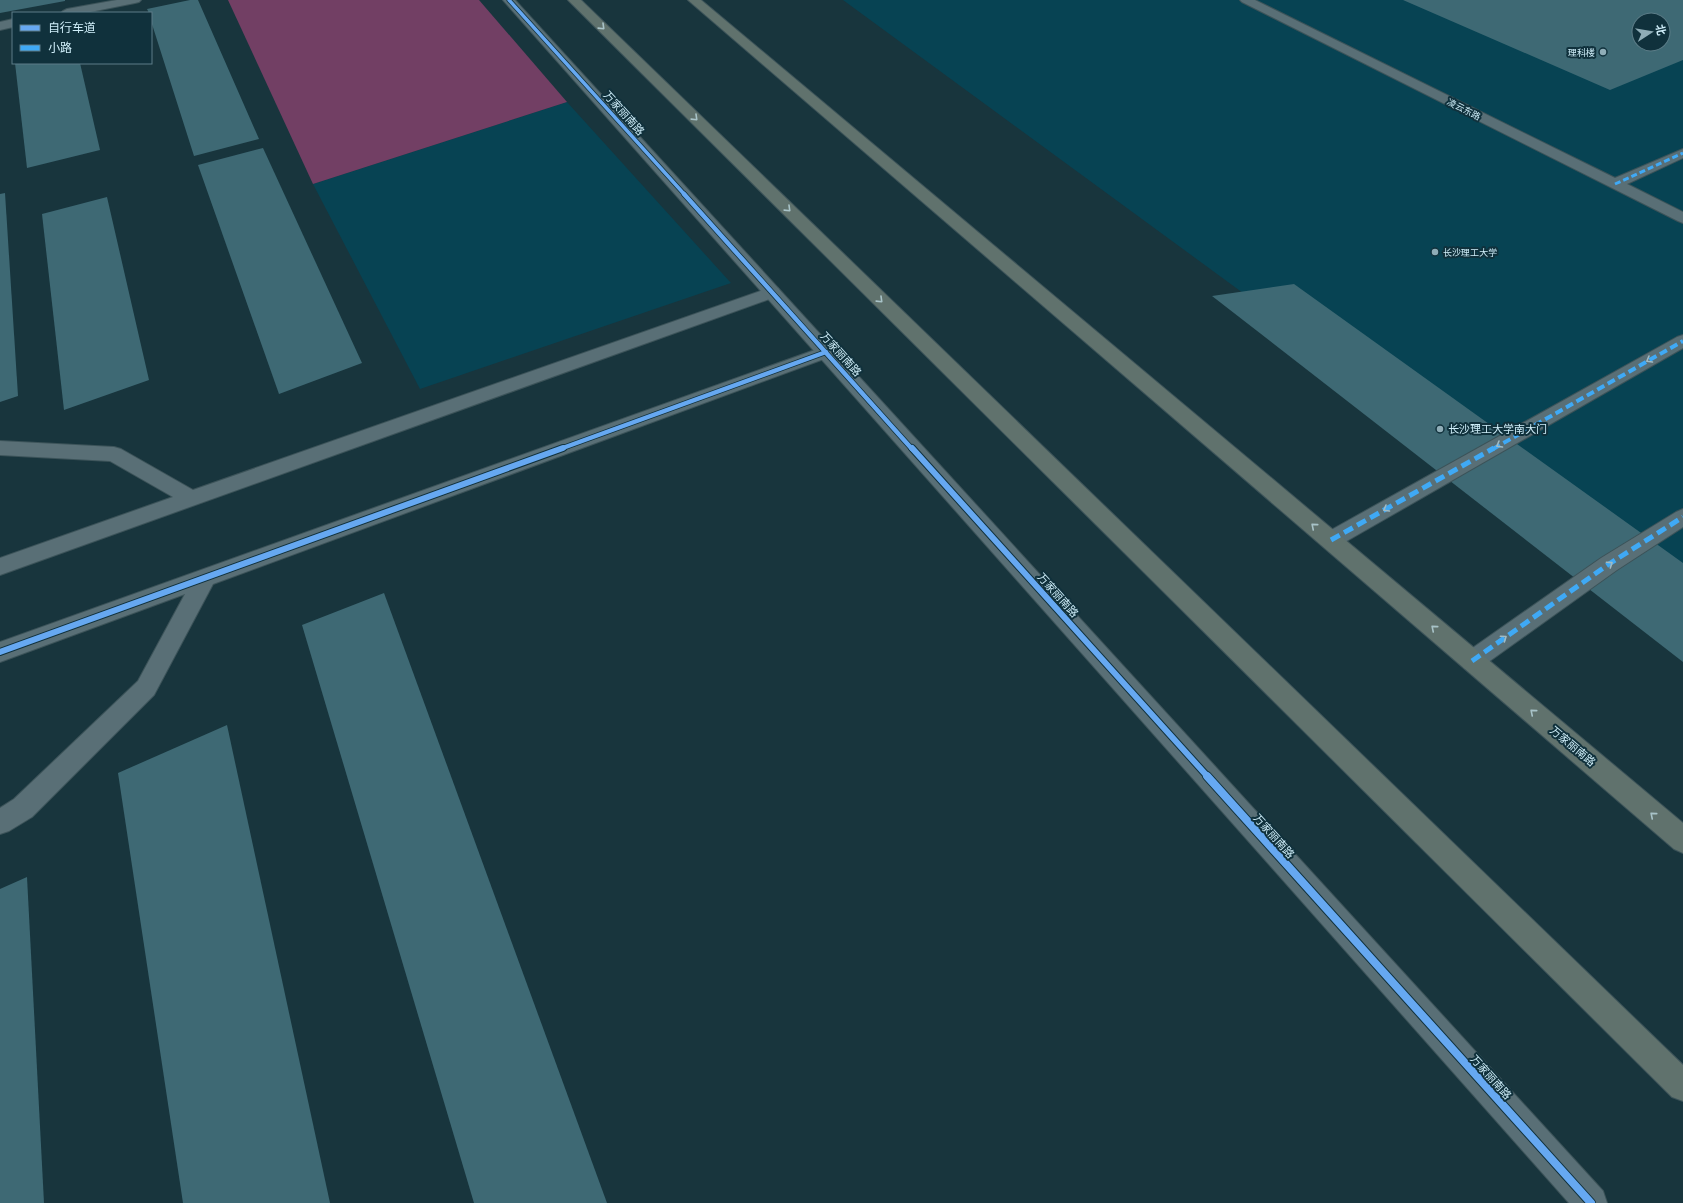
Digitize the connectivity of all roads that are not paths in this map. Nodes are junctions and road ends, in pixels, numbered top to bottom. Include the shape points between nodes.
1 (135, 0) edge
2 (509, 0) edge
3 (574, 0) edge
4 (694, 0) edge
5 (1246, 0) edge
6 (72, 12) edge
7 (12, 23) edge
8 (0, 26) edge
9 (1683, 153) edge
10 (1615, 184) junction
11 (1683, 218) edge
12 (772, 292) junction
13 (1683, 340) edge
14 (826, 352) junction
15 (0, 448) edge
16 (192, 499) junction
17 (1683, 517) edge
18 (1331, 540) junction
19 (0, 567) edge
20 (205, 578) junction
21 (0, 652) edge
22 (1472, 661) junction
23 (0, 822) edge
24 (1683, 840) edge
25 (1683, 1086) edge
26 (1591, 1203) edge

1 - 6 street
2 - 12 street, 万家丽南路
3 -> 25 main road
18 -> 4 main road, 万家丽南路
5 - 10 street, 凌云东路
7 - 8 street
9 - 10 street
10 - 11 street, 凌云东路
12 - 14 street, 万家丽南路
12 - 16 street
13 -> 18 street
14 - 20 street
14 - 26 street, 万家丽南路
15 - 16 street via 114,454
16 - 19 street
22 -> 17 street via 1609,564
22 -> 18 main road, 万家丽南路
20 - 21 street
20 - 23 street via 146,688 23,808
24 -> 22 main road, 万家丽南路

